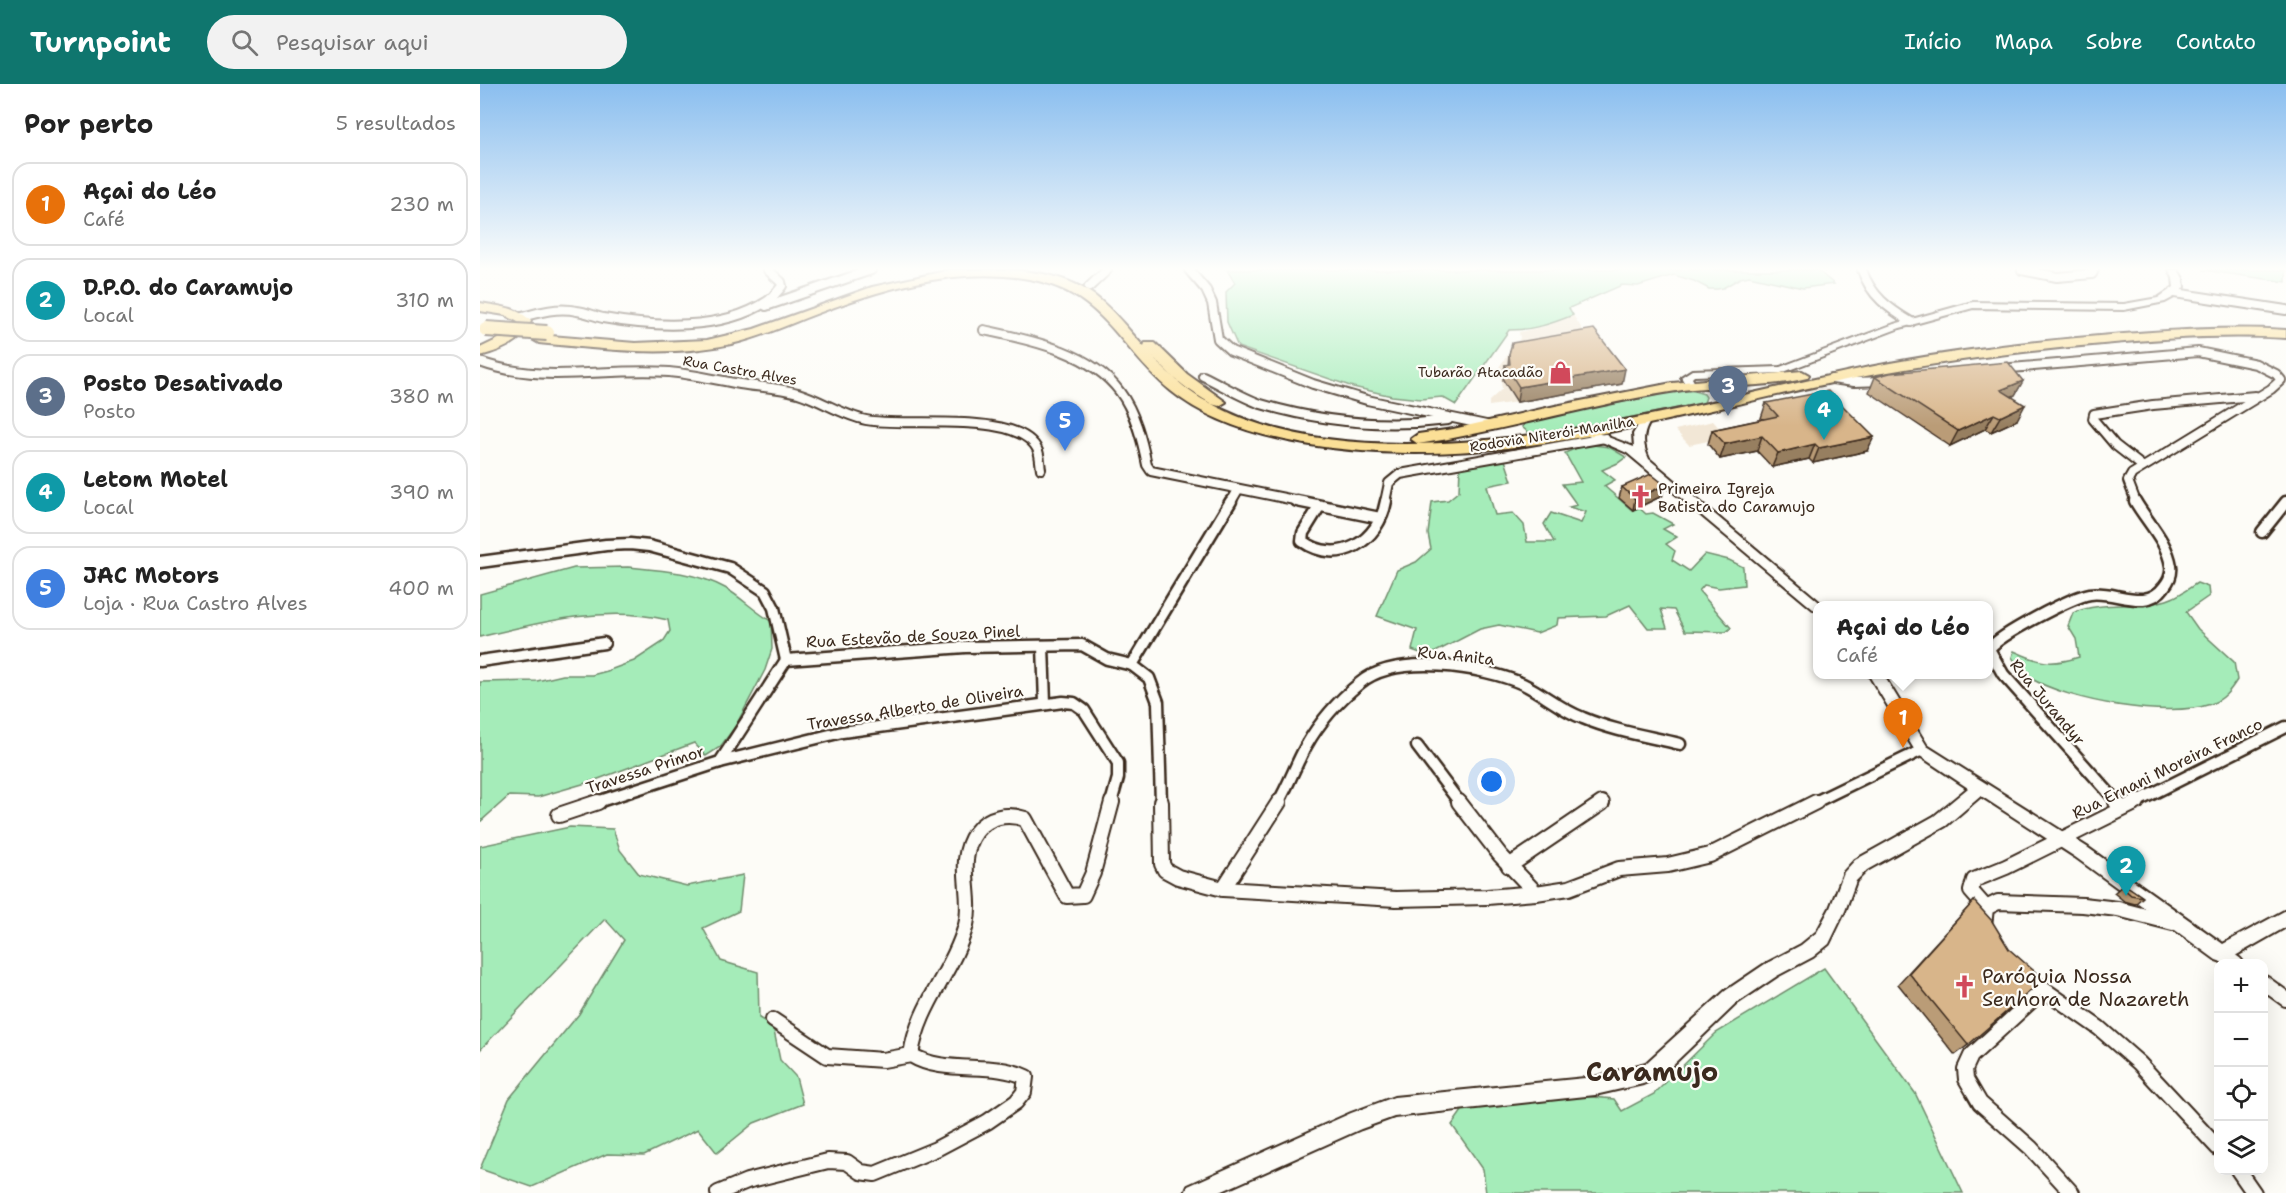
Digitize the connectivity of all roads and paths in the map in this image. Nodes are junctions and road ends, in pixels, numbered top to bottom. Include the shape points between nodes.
1 (524, 322) edge
2 (768, 322) edge
3 (784, 322) edge
4 (1113, 322) edge
5 (1128, 322) edge
6 (1214, 322) edge
7 (1911, 322) edge
8 (2286, 328) edge
9 (482, 330) edge
10 (984, 330) dead end
11 (2286, 334) edge
12 (543, 336) junction
13 (480, 352) edge
14 (480, 362) edge
15 (1989, 370) edge
16 (1773, 371) junction
17 (1203, 376) dead end
18 (1831, 379) junction
19 (1892, 380) edge
20 (1754, 381) junction
21 (1691, 385) junction
22 (2259, 396) junction
23 (1714, 407) junction
24 (1454, 419) junction
25 (1519, 419) junction
26 (1647, 419) junction
27 (1491, 426) junction
28 (1583, 431) junction
29 (1538, 438) junction
30 (1605, 438) junction
31 (1645, 462) junction
32 (2142, 466) junction
33 (1041, 469) dead end
34 (1238, 490) junction
35 (2286, 502) edge
36 (1319, 507) junction
37 (1380, 518) junction
38 (2262, 532) dead end
39 (480, 562) edge
40 (1813, 602) edge
41 (604, 643) dead end
42 (1993, 644) edge
43 (1043, 646) junction
44 (1993, 656) edge
45 (786, 660) junction
46 (480, 661) edge
47 (1132, 665) junction
48 (1878, 679) edge
49 (1045, 703) junction
50 (2286, 727) edge
51 (1680, 744) dead end
52 (1417, 746) dead end
53 (1922, 750) junction
54 (720, 762) junction
55 (1979, 788) junction
56 (1602, 803) dead end
57 (2122, 808) junction
58 (559, 815) dead end
59 (2062, 839) junction
60 (1509, 866) junction
61 (1222, 889) junction
62 (1536, 893) junction
63 (1986, 908) junction
64 (2286, 918) edge
65 (2182, 926) junction
66 (1991, 938) edge
67 (2229, 959) edge
68 (2014, 966) edge
69 (2268, 986) edge
70 (2037, 987) junction
71 (2286, 999) edge
72 (773, 1020) dead end
73 (911, 1055) junction
74 (2214, 1144) edge
75 (2241, 1175) edge
76 (718, 1193) edge
77 (1195, 1193) edge
78 (2072, 1193) edge
79 (2254, 1193) edge

1 - 13 highway via 516,334
2 - 12 highway, Rodovia Niterói-Manilha via 701,340 646,342
3 - 12 highway, Rodovia Niterói-Manilha via 698,346 640,348
4 - 29 highway, Rodovia Niterói-Manilha via 1177,390 1262,428 1307,439 1394,449 1486,446
5 - 27 highway, Rodovia Niterói-Manilha via 1176,371 1209,396 1235,410 1299,429 1376,440 1422,438
6 - 24 street via 1218,339 1231,351 1313,384
7 - 16 street
8 - 20 highway, Rodovia Niterói-Manilha via 2216,325 1971,347
9 - 12 highway, Rodovia Niterói-Manilha
10 - 34 street via 1047,346 1108,378 1132,416 1152,471
11 - 18 highway, Rodovia Niterói-Manilha via 2202,332 2036,347 1969,354
14 - 33 street, Rua Castro Alves via 499,369 556,375 680,373 798,393 865,420 994,425 1031,441 1038,451
15 - 22 street via 2198,352 2230,357 2279,375 2281,380
16 - 20 highway
16 - 21 street via 1692,373 1686,377
17 - 24 street via 1259,404 1298,413 1371,424
18 - 19 street
18 - 23 highway, Rodovia Niterói-Manilha
20 - 21 highway, Rodovia Niterói-Manilha
21 - 23 highway via 1707,388 1714,395
21 - 25 highway, Rodovia Niterói-Manilha
22 - 32 street
22 - 32 street via 2094,414 2092,419 2117,447
23 - 26 highway, Rodovia Niterói-Manilha
24 - 27 street
25 - 27 highway, Rodovia Niterói-Manilha
25 - 29 highway via 1515,424 1519,432
26 - 28 highway, Rodovia Niterói-Manilha
26 - 31 street via 1638,430 1637,439
28 - 29 highway, Rodovia Niterói-Manilha
28 - 30 street
30 - 31 street via 1631,450
30 - 37 street via 1400,474 1388,483
31 - 40 street
32 - 42 street, Rua Jurandyr via 2132,474 2129,487 2169,561 2171,569 2165,588 2147,599 2098,593 2082,596
34 - 36 street
34 - 47 street
35 - 38 street
36 - 37 street
36 - 37 street via 1302,541 1325,550 1361,545 1376,530
39 - 45 street via 630,544 730,568 765,591 774,608
41 - 46 street
43 - 45 street, Rua Estevão de Souza Pinel via 965,647
43 - 47 street, Rua Estevão de Souza Pinel via 1082,645 1107,659
43 - 49 street, Rua Estevão de Souza Pinel
44 - 57 street, Rua Jurandyr via 2030,707
45 - 54 street, Travessa Primor
47 - 61 street via 1152,681 1160,710 1162,864 1178,877
48 - 53 street
49 - 54 street, Travessa Alberto de Oliveira via 842,732
49 - 73 street, Travessa Alberto de Oliveira via 1074,703 1084,710 1118,763 1118,778 1093,873 1083,895 1067,896 1025,819 1000,816 983,825 964,864 969,906 953,955 911,1039
50 - 57 street, Rua Ernani Moreira Franco
51 - 61 street, Rua Anita via 1603,726 1569,712 1534,689 1494,674 1407,666 1368,676 1315,732 1279,802
52 - 60 street
53 - 55 street
53 - 62 street via 1710,855 1668,865 1619,869 1569,888
54 - 58 street, Travessa Primor
55 - 59 street
55 - 77 street via 1940,821 1861,865 1850,877 1823,938 1731,997 1643,1076 1595,1086 1394,1107
56 - 60 street
57 - 59 street, Rua Ernani Moreira Franco
59 - 63 street, Rua Ernani Moreira Franco via 1974,880 1971,891
59 - 65 street
60 - 62 street
61 - 62 street via 1396,899
63 - 65 street via 1998,902 2083,905 2118,909
63 - 66 street via 1983,919
64 - 67 street
65 - 67 street
68 - 70 street
69 - 71 street
70 - 74 street via 2099,1028 2139,1063
70 - 78 street via 2030,1002 1971,1056 1965,1069 1966,1079 1976,1096
72 - 73 street via 827,1056 884,1060
73 - 76 street via 952,1066 1016,1072 1026,1077 1024,1092 987,1122 936,1149 875,1173 861,1172 847,1162 828,1161 747,1181
75 - 79 street

